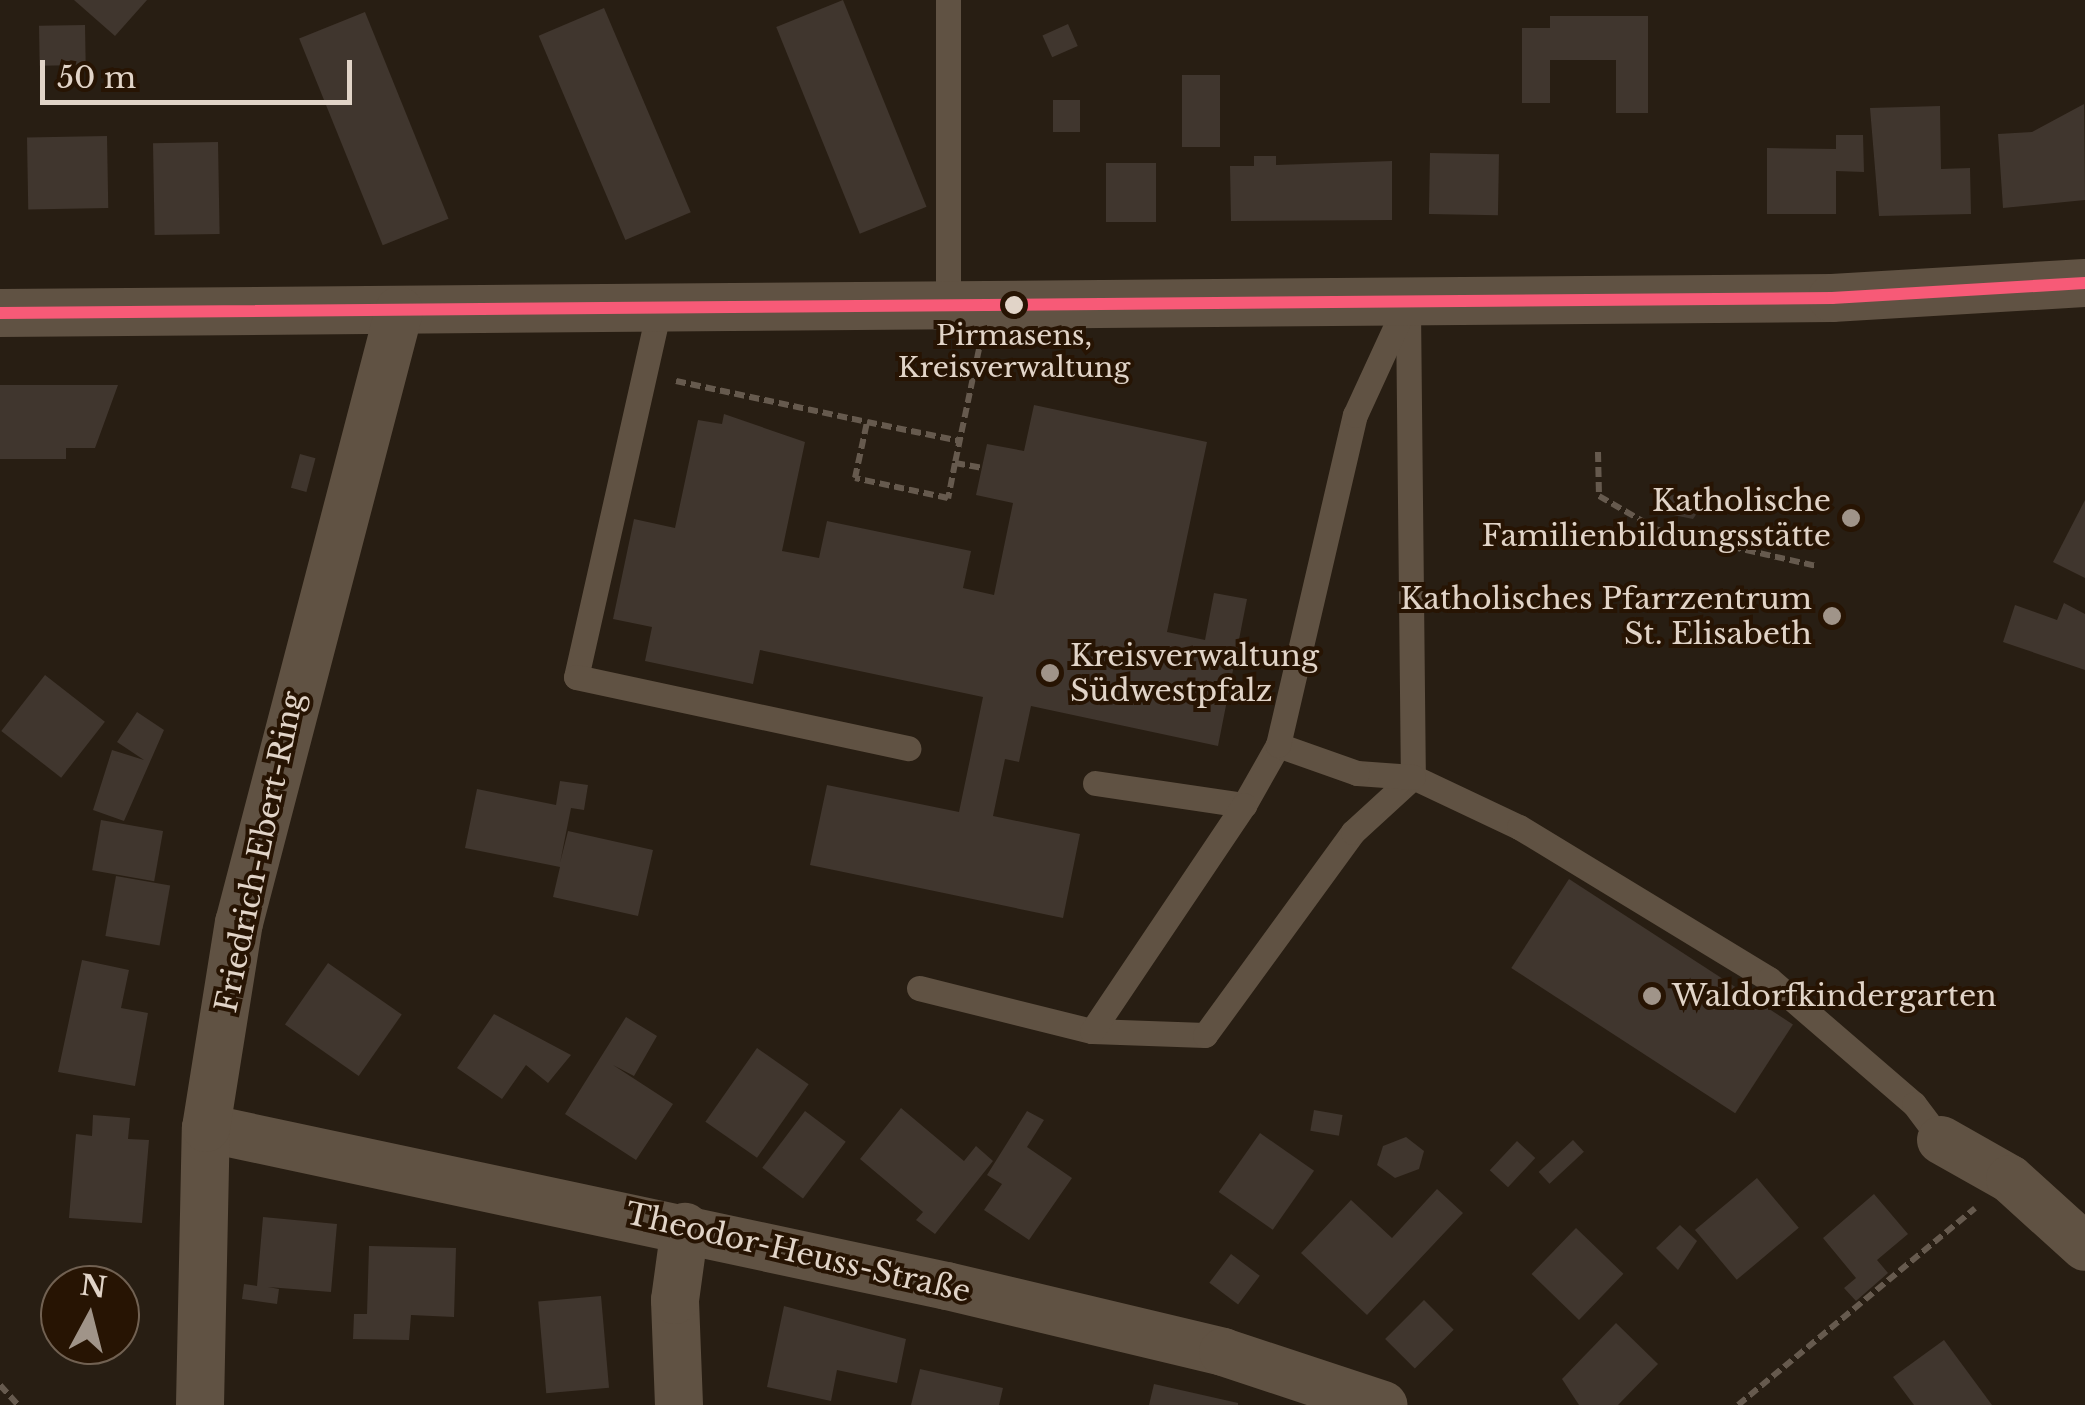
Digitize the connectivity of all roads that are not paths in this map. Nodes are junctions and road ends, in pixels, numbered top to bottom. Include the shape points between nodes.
1 (948, 0) edge
2 (2085, 283) edge
3 (1408, 300) junction
4 (969, 302) junction
5 (659, 310) junction
6 (400, 311) junction
7 (0, 313) edge
8 (1278, 744) junction
9 (908, 748) dead end
10 (1413, 777) junction
11 (1095, 783) dead end
12 (1244, 805) junction
13 (919, 988) dead end
14 (1092, 1031) junction
15 (206, 1128) junction
16 (1941, 1140) joint
17 (684, 1227) junction
18 (2085, 1246) edge
19 (200, 1405) edge
20 (679, 1405) edge
21 (1383, 1405) edge

1 - 4 lane
2 - 3 street via 1832,298
3 - 4 street
3 - 8 lane via 1356,415
3 - 10 lane
4 - 5 street
5 - 6 street
5 - 9 lane via 576,677
6 - 7 street
6 - 15 street, Friedrich-Ebert-Ring via 260,820
8 - 10 lane via 1358,773
8 - 12 lane
10 - 14 lane via 1353,832 1205,1035
10 - 16 lane via 1519,827 1768,979 1914,1104
11 - 12 lane
12 - 14 lane
13 - 14 lane
15 - 17 street, Theodor-Heuss-Straße
15 - 19 street, Friedrich-Ebert-Ring
16 - 18 street via 2010,1179
17 - 20 street via 675,1300
17 - 21 street, Theodor-Heuss-Straße via 1223,1352

